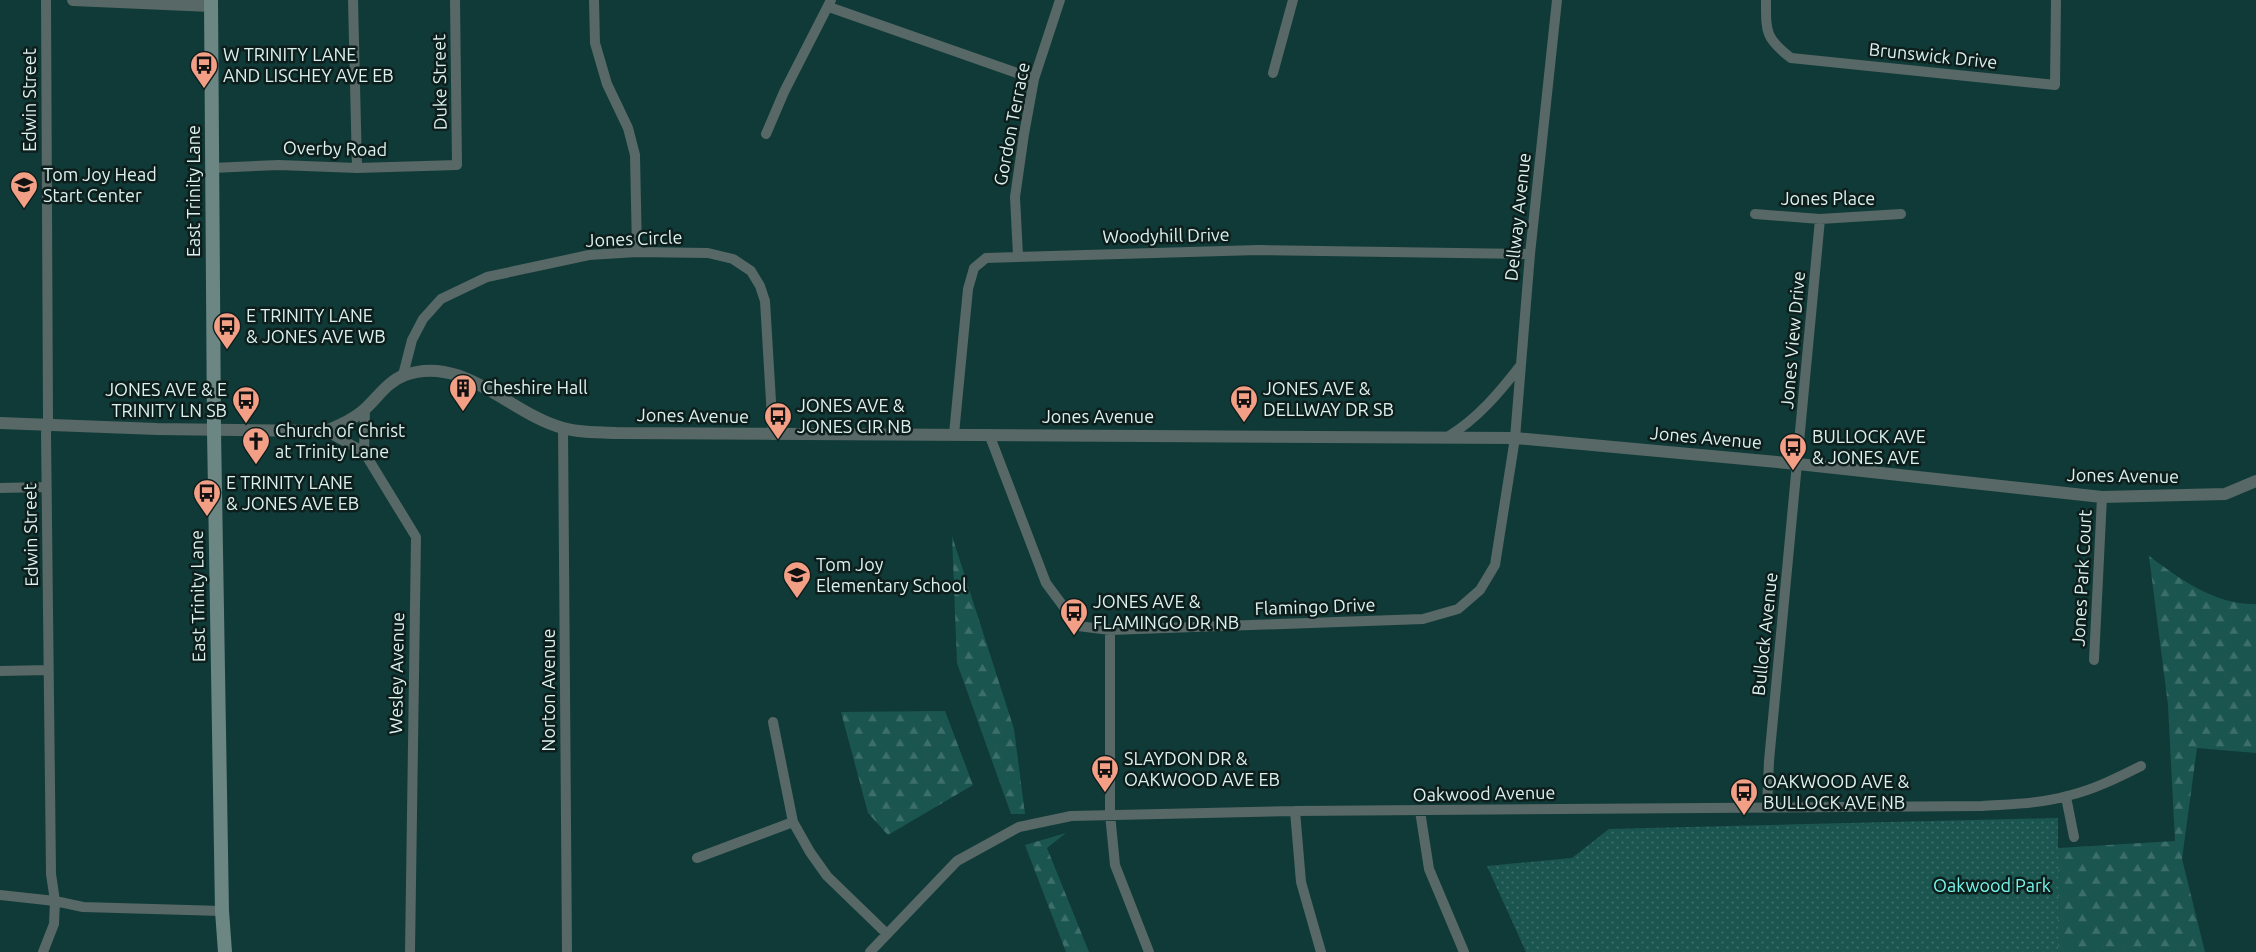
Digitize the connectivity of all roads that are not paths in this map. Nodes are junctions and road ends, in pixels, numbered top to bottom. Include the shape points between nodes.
1 (46, 0) edge
2 (73, 0) edge
3 (353, 0) edge
4 (455, 0) edge
5 (594, 0) edge
6 (1060, 0) edge
7 (1293, 0) edge
8 (1556, 0) edge
9 (1766, 0) edge
10 (2056, 0) edge
11 (211, 3) edge
12 (830, 4) edge
13 (1273, 73) dead end
14 (1034, 79) junction
15 (766, 134) dead end
16 (457, 165) joint
17 (212, 168) junction
18 (357, 168) junction
19 (1755, 214) dead end
20 (1900, 214) dead end
21 (1820, 218) junction
22 (637, 252) junction
23 (1530, 254) junction
24 (1018, 256) junction
25 (1521, 365) junction
26 (403, 376) junction
27 (365, 409) junction
28 (0, 423) edge
29 (47, 425) junction
30 (563, 428) junction
31 (214, 431) junction
32 (326, 431) junction
33 (954, 434) junction
34 (989, 434) junction
35 (773, 435) junction
36 (1449, 436) junction
37 (1515, 438) junction
38 (364, 452) junction
39 (1798, 464) junction
40 (2256, 482) edge
41 (46, 487) junction
42 (0, 488) edge
43 (2102, 497) junction
44 (1110, 630) junction
45 (2094, 660) dead end
46 (48, 670) junction
47 (0, 671) edge
48 (773, 722) dead end
49 (2141, 766) dead end
50 (2066, 797) junction
51 (1767, 807) junction
52 (1420, 810) junction
53 (1295, 811) junction
54 (1110, 814) junction
55 (793, 822) junction
56 (2074, 837) dead end
57 (697, 858) dead end
58 (0, 895) edge
59 (55, 901) junction
60 (222, 911) junction
61 (887, 934) junction
62 (44, 952) edge
63 (225, 952) edge
64 (410, 952) edge
65 (567, 952) edge
66 (870, 952) edge
67 (1149, 952) edge
68 (1320, 952) edge
69 (1464, 952) edge

1 - 29 street, Edwin Street
2 - 11 street
3 - 18 street
4 - 16 street, Duke Street
5 - 22 street via 595,43 635,155
6 - 14 street, Gordon Terrace
7 - 13 street
8 - 23 street, Dellway Avenue
9 - 10 street, Brunswick Drive via 1766,23 1773,44 1791,58 2055,85
11 - 17 main road, East Trinity Lane
12 - 14 street
12 - 15 street
14 - 24 street, Gordon Terrace via 1015,198
16 - 18 street, Overby Road
17 - 18 street, Overby Road via 279,164
17 - 31 main road, East Trinity Lane
19 - 21 street, Jones Place
20 - 21 street, Jones Place
21 - 39 street, Jones View Drive
22 - 26 street, Jones Circle via 589,255 487,277 459,289 441,299 423,319 412,340
22 - 35 street, Jones Circle via 708,253 734,259 751,271 766,301
23 - 24 street, Woodyhill Drive via 1258,250
23 - 25 street, Dellway Avenue
24 - 33 street, Woodyhill Drive via 986,258 974,268 968,289
25 - 36 street via 1478,416
25 - 37 street, Dellway Avenue
26 - 27 street, Jones Avenue via 383,389
26 - 30 street, Jones Avenue via 436,370 465,378
27 - 32 street, Jones Avenue
27 - 38 street
28 - 29 street, Jones Avenue
29 - 31 street, Jones Avenue
29 - 41 street, Edwin Street
30 - 35 street, Jones Avenue via 616,433
30 - 65 street, Norton Avenue
31 - 32 street, Jones Avenue
31 - 60 main road, East Trinity Lane
32 - 38 street, Wesley Avenue
33 - 34 street, Jones Avenue
33 - 35 street, Jones Avenue
34 - 36 street, Jones Avenue
34 - 44 street, Flamingo Drive via 1046,583 1078,626
36 - 37 street, Jones Avenue
37 - 39 street, Jones Avenue
37 - 44 street, Flamingo Drive via 1495,565 1480,590 1458,609 1423,619
38 - 64 street, Wesley Avenue via 416,537
39 - 43 street, Jones Avenue
39 - 51 street, Bullock Avenue
40 - 43 street, Jones Avenue via 2225,494
41 - 42 street
41 - 46 street, Edwin Street
43 - 45 street, Jones Park Court
44 - 54 street
46 - 47 street
46 - 59 street, Edwin Street via 51,874
48 - 55 street
49 - 50 street, Oakwood Avenue via 2109,782
50 - 51 street, Oakwood Avenue via 1982,806
50 - 56 street
51 - 52 street, Oakwood Avenue
52 - 53 street, Oakwood Avenue
52 - 69 street via 1429,869
53 - 54 street, Oakwood Avenue
53 - 68 street via 1300,882
54 - 61 street, Oakwood Avenue via 1042,820 1018,827 957,861
54 - 67 street via 1115,865
55 - 57 street
55 - 61 street via 827,876
58 - 59 street
59 - 60 street via 83,907
59 - 62 street, Edwin Street via 54,924
60 - 63 main road, East Trinity Lane
61 - 66 street, Oakwood Avenue

